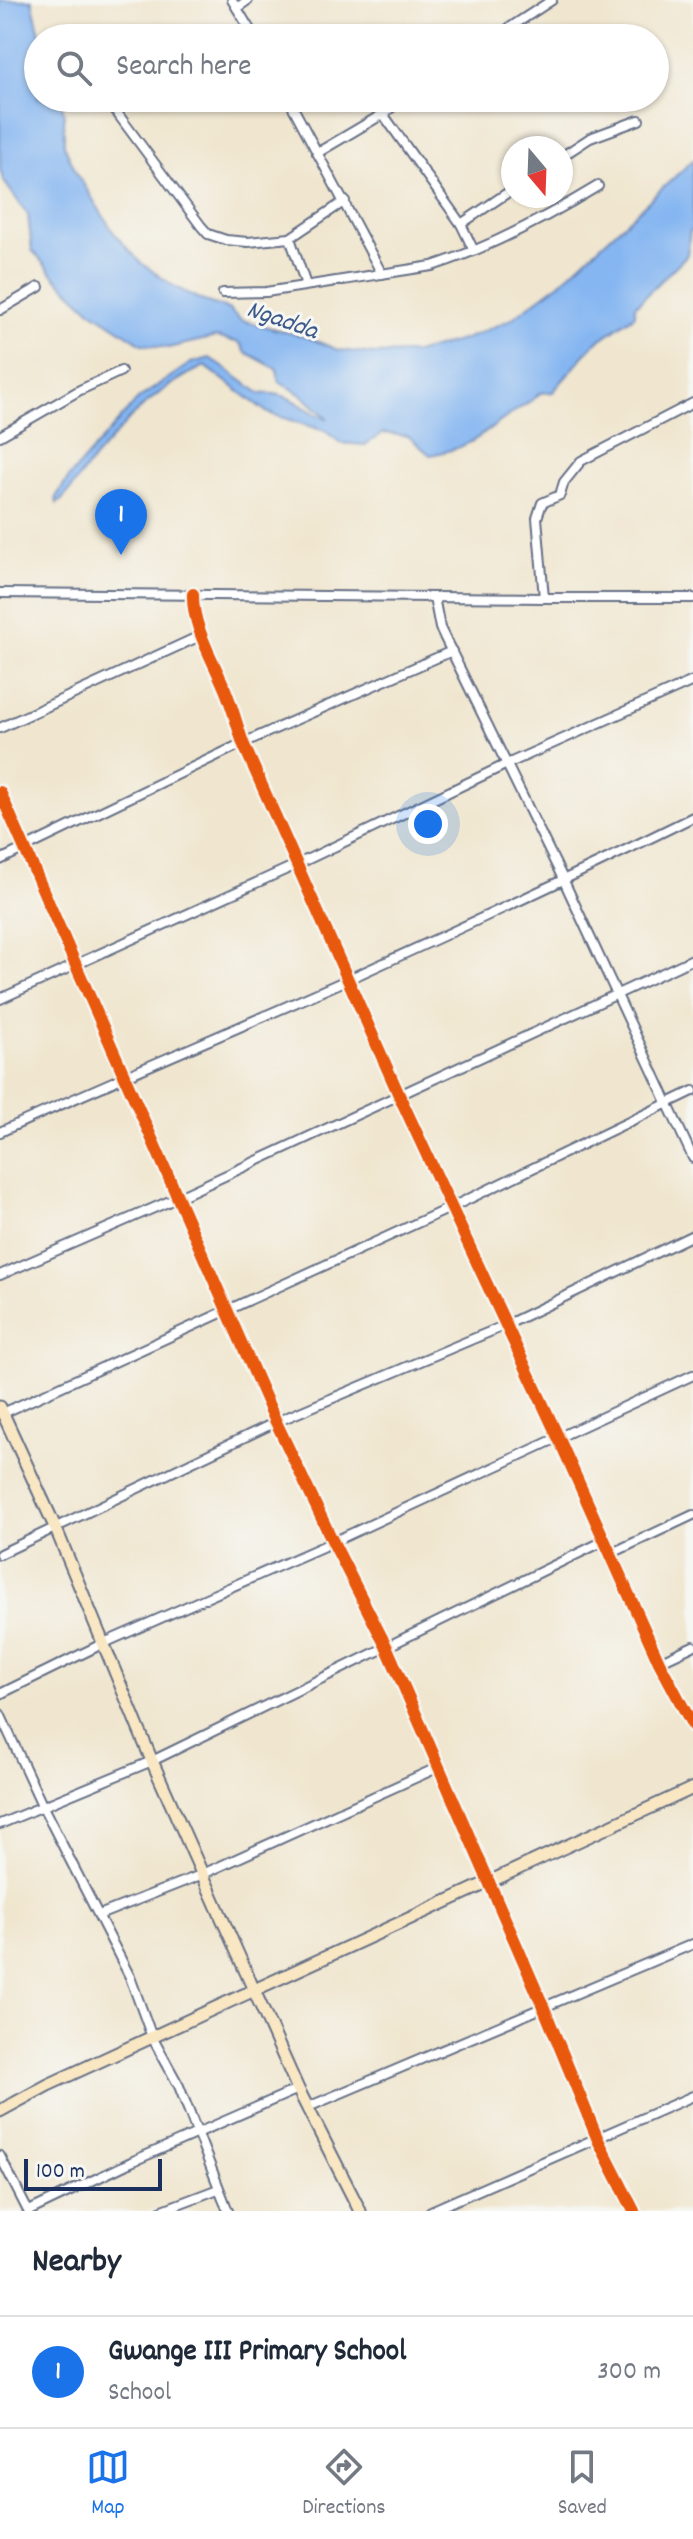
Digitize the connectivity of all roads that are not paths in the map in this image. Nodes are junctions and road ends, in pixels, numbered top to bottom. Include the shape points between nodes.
1 (248, 0) edge
2 (552, 0) edge
3 (234, 4) edge
4 (246, 24) edge
5 (515, 24) edge
6 (116, 112) edge
7 (295, 112) edge
8 (386, 112) edge
9 (383, 114) junction
10 (639, 120) dead end
11 (573, 149) edge
12 (317, 153) junction
13 (598, 186) dead end
14 (501, 197) edge
15 (345, 201) junction
16 (461, 224) junction
17 (290, 238) junction
18 (473, 249) junction
19 (382, 274) junction
20 (306, 285) junction
21 (39, 287) dead end
22 (223, 293) dead end
23 (0, 310) edge
24 (121, 371) dead end
25 (693, 403) edge
26 (0, 436) edge
27 (0, 593) edge
28 (193, 594) junction
29 (434, 597) junction
30 (544, 598) junction
31 (693, 598) edge
32 (202, 635) junction
33 (452, 651) junction
34 (693, 681) edge
35 (0, 728) edge
36 (243, 743) junction
37 (507, 764) junction
38 (0, 792) edge
39 (693, 817) edge
40 (26, 847) junction
41 (0, 860) edge
42 (298, 864) junction
43 (564, 881) junction
44 (693, 959) edge
45 (77, 963) junction
46 (348, 979) junction
47 (618, 994) junction
48 (0, 999) edge
49 (124, 1075) junction
50 (693, 1091) edge
51 (399, 1095) junction
52 (667, 1103) junction
53 (0, 1132) edge
54 (693, 1158) edge
55 (179, 1197) junction
56 (452, 1207) junction
57 (693, 1235) edge
58 (0, 1275) edge
59 (228, 1308) junction
60 (506, 1325) junction
61 (693, 1375) edge
62 (1, 1411) edge
63 (276, 1422) junction
64 (559, 1439) junction
65 (693, 1515) edge
66 (56, 1529) junction
67 (604, 1541) junction
68 (333, 1542) junction
69 (0, 1554) edge
70 (610, 1554) junction
71 (104, 1643) junction
72 (693, 1646) edge
73 (387, 1648) junction
74 (659, 1662) junction
75 (0, 1694) edge
76 (0, 1714) edge
77 (693, 1726) edge
78 (152, 1761) junction
79 (439, 1767) junction
80 (693, 1788) edge
81 (42, 1805) junction
82 (0, 1824) edge
83 (203, 1874) junction
84 (489, 1881) junction
85 (99, 1915) junction
86 (693, 1944) edge
87 (255, 1990) junction
88 (543, 2006) junction
89 (152, 2037) junction
90 (298, 2089) junction
91 (693, 2096) edge
92 (308, 2107) junction
93 (0, 2111) edge
94 (198, 2134) junction
95 (598, 2140) junction
96 (0, 2156) edge
97 (218, 2189) junction
98 (28, 2211) edge
99 (160, 2211) edge
100 (228, 2211) edge
101 (360, 2211) edge
102 (431, 2211) edge
103 (634, 2211) edge

1 - 3 street
2 - 5 street
3 - 4 street
6 - 17 street via 208,234 248,242
7 - 12 street
8 - 9 street
9 - 12 street
9 - 16 street
10 - 11 street
12 - 15 street
13 - 18 street
14 - 16 street
15 - 17 street
15 - 19 street
16 - 18 street
17 - 20 street
18 - 19 street via 432,266
19 - 20 street
20 - 22 street
21 - 23 street
24 - 26 street
25 - 30 street via 581,461 560,495 542,503 537,518
27 - 28 street
28 - 29 street
28 - 32 street
29 - 30 street
29 - 33 street via 440,628
30 - 31 street
32 - 35 street
32 - 36 street
33 - 36 street
33 - 37 street
34 - 37 street
36 - 40 street
36 - 42 street
37 - 42 street
37 - 43 street
38 - 40 street
39 - 43 street
40 - 41 street
40 - 45 street
42 - 45 street
42 - 46 street
43 - 46 street
43 - 47 street
44 - 47 street
45 - 48 street
45 - 49 street
46 - 49 street
46 - 51 street
47 - 51 street
47 - 52 street
49 - 53 street
49 - 55 street
50 - 52 street
51 - 55 street
51 - 56 street
52 - 54 street
52 - 56 street
55 - 58 street
55 - 59 street
56 - 59 street
56 - 60 street
57 - 60 street
59 - 62 street
59 - 63 street
60 - 63 street
60 - 64 street
61 - 64 street
62 - 66 main road
63 - 66 street
63 - 68 street
64 - 67 street
64 - 68 street
65 - 70 street
66 - 69 street
66 - 71 main road
67 - 70 street
67 - 73 street
68 - 71 street
68 - 73 street
70 - 74 street
71 - 75 street
71 - 78 main road
72 - 74 street
73 - 78 street
73 - 79 street
74 - 77 street
76 - 81 street
78 - 81 street
78 - 83 main road
79 - 83 street
79 - 84 street
80 - 84 main road
81 - 82 street
81 - 85 street
83 - 85 street
83 - 87 main road
84 - 87 main road
84 - 88 street
85 - 89 street
86 - 88 street
87 - 89 main road
87 - 90 main road
88 - 92 street
88 - 95 street
89 - 93 main road
89 - 94 street
90 - 92 main road
90 - 94 street
91 - 95 street
92 - 101 main road
94 - 97 street
94 - 98 street
95 - 102 street
95 - 103 street
96 - 98 street
97 - 99 street
97 - 100 street

